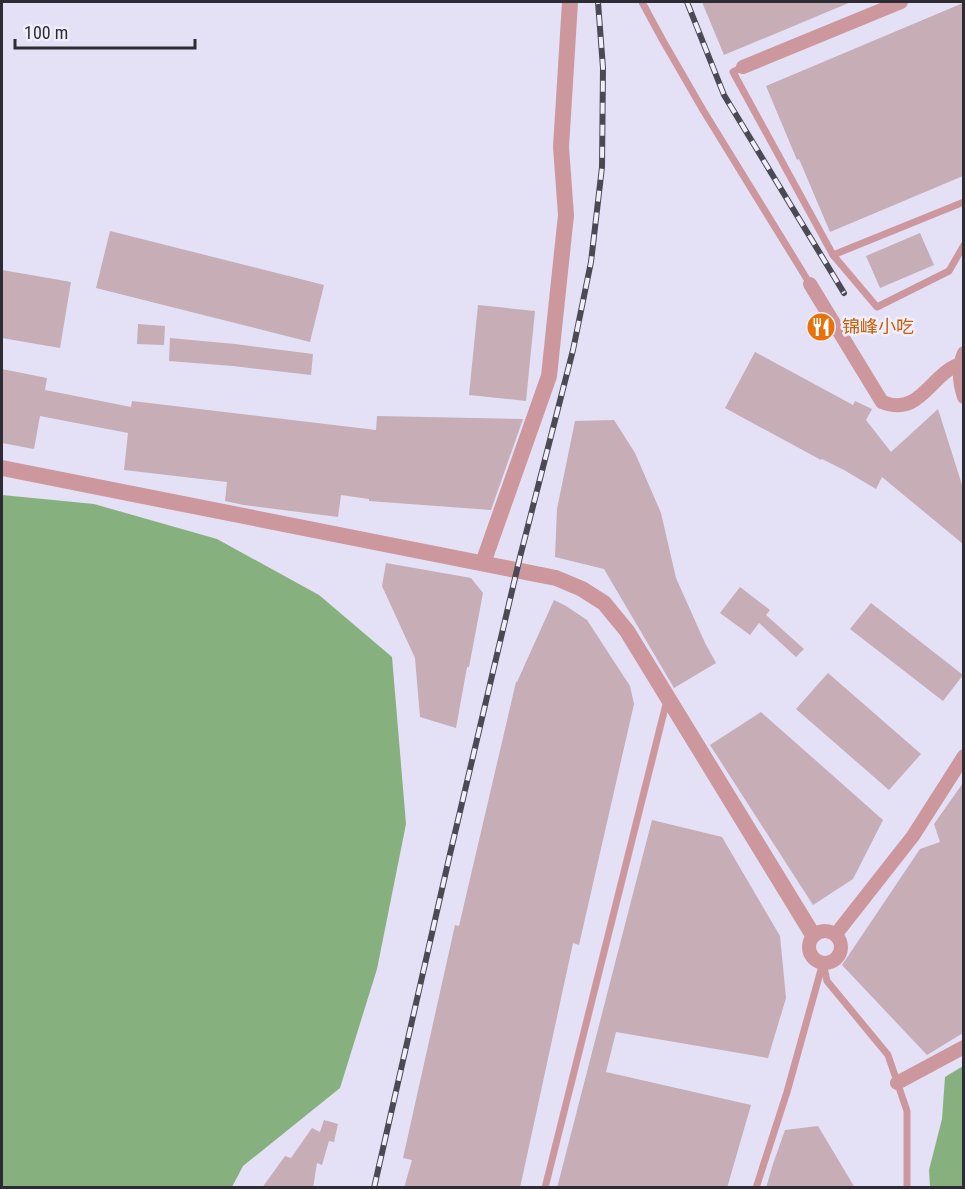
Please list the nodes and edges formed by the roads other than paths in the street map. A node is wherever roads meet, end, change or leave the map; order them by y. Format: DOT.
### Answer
graph roads {
  1 [pos="570,2"];
  2 [pos="642,2"];
  3 [pos="901,2"];
  4 [pos="743,67"];
  5 [pos="963,202"];
  6 [pos="963,245"];
  7 [pos="832,255"];
  8 [pos="810,284"];
  9 [pos="960,360"];
  10 [pos="963,397"];
  11 [pos="2,468"];
  12 [pos="483,563"];
  13 [pos="667,697"];
  14 [pos="963,756"];
  15 [pos="836,934"];
  16 [pos="813,935"];
  17 [pos="823,963"];
  18 [pos="963,1047"];
  19 [pos="897,1083"];
  20 [pos="545,1188"];
  21 [pos="756,1188"];
  22 [pos="907,1188"];
  1 -- 12 [label="street"];
  2 -- 8 [label="lane"];
  3 -- 4 [label="street"];
  4 -- 7 [label="lane"];
  5 -- 7 [label="lane"];
  6 -- 7 [label="lane"];
  8 -- 9 [label="street"];
  9 -- 10 [label="street"];
  11 -- 12 [label="street"];
  12 -- 13 [label="street"];
  13 -- 16 [label="street"];
  13 -- 20 [label="lane"];
  14 -- 15 [label="street"];
  15 -- 16 [label="street"];
  15 -- 17 [label="street"];
  16 -- 17 [label="street"];
  17 -- 19 [label="lane"];
  17 -- 21 [label="lane"];
  18 -- 19 [label="street"];
  19 -- 22 [label="lane"];
}
